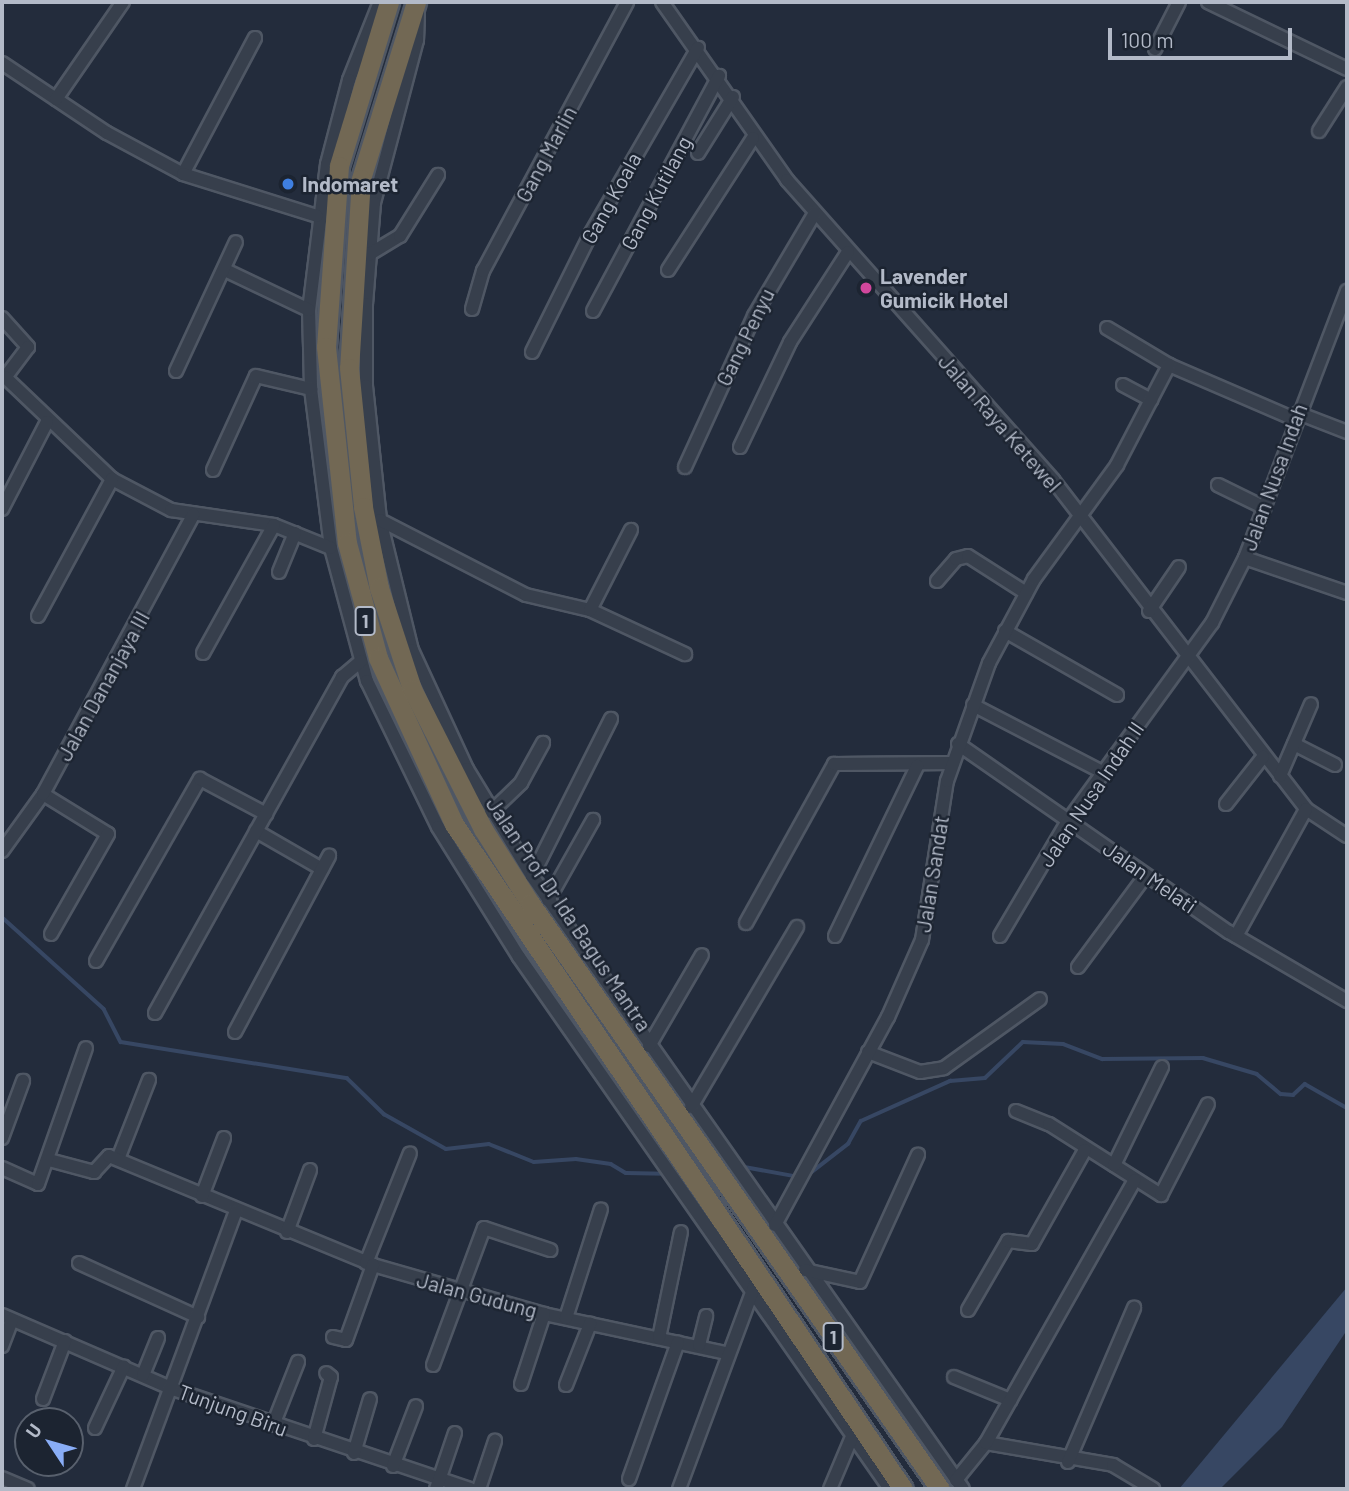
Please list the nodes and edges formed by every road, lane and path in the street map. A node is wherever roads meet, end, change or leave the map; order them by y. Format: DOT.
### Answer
graph roads {
  1 [pos="123,2"];
  2 [pos="380,2"];
  3 [pos="389,2"];
  4 [pos="416,2"];
  5 [pos="627,2"];
  6 [pos="662,2"];
  7 [pos="1179,2"];
  8 [pos="1208,2"];
  9 [pos="255,38"];
  10 [pos="698,48"];
  11 [pos="1155,49"];
  12 [pos="2,63"];
  13 [pos="1347,69"];
  14 [pos="719,76"];
  15 [pos="1347,87"];
  16 [pos="733,97"];
  17 [pos="56,99"];
  18 [pos="1319,131"];
  19 [pos="753,138"];
  20 [pos="698,153"];
  21 [pos="183,173"];
  22 [pos="439,174"];
  23 [pos="815,213"];
  24 [pos="317,216"];
  25 [pos="236,242"];
  26 [pos="848,252"];
  27 [pos="368,255"];
  28 [pos="225,270"];
  29 [pos="668,270"];
  30 [pos="1347,290"];
  31 [pos="471,309"];
  32 [pos="309,310"];
  33 [pos="593,310"];
  34 [pos="2,318"];
  35 [pos="357,326"];
  36 [pos="1107,328"];
  37 [pos="532,352"];
  38 [pos="1169,365"];
  39 [pos="176,371"];
  40 [pos="1124,385"];
  41 [pos="311,389"];
  42 [pos="1151,400"];
  43 [pos="1298,416"];
  44 [pos="47,422"];
  45 [pos="1347,432"];
  46 [pos="740,447"];
  47 [pos="685,467"];
  48 [pos="214,470"];
  49 [pos="112,479"];
  50 [pos="1219,485"];
  51 [pos="1265,508"];
  52 [pos="2,509"];
  53 [pos="193,515"];
  54 [pos="1078,519"];
  55 [pos="380,520"];
  56 [pos="274,525"];
  57 [pos="631,530"];
  58 [pos="296,533"];
  59 [pos="331,548"];
  60 [pos="1245,558"];
  61 [pos="1179,567"];
  62 [pos="279,572"];
  63 [pos="937,581"];
  64 [pos="1026,593"];
  65 [pos="1347,593"];
  66 [pos="590,610"];
  67 [pos="1149,611"];
  68 [pos="38,616"];
  69 [pos="1005,631"];
  70 [pos="406,652"];
  71 [pos="203,653"];
  72 [pos="685,654"];
  73 [pos="1187,657"];
  74 [pos="369,660"];
  75 [pos="367,681"];
  76 [pos="1117,695"];
  77 [pos="1311,704"];
  78 [pos="973,705"];
  79 [pos="611,719"];
  80 [pos="543,743"];
  81 [pos="958,744"];
  82 [pos="1294,744"];
  83 [pos="1263,757"];
  84 [pos="952,763"];
  85 [pos="1335,765"];
  86 [pos="917,766"];
  87 [pos="1102,772"];
  88 [pos="1280,776"];
  89 [pos="43,794"];
  90 [pos="1226,804"];
  91 [pos="1306,809"];
  92 [pos="491,812"];
  93 [pos="266,814"];
  94 [pos="593,820"];
  95 [pos="1068,821"];
  96 [pos="256,831"];
  97 [pos="1347,836"];
  98 [pos="2,851"];
  99 [pos="329,856"];
  100 [pos="322,869"];
  101 [pos="1146,875"];
  102 [pos="532,876"];
  103 [pos="539,902"];
  104 [pos="512,915"];
  105 [pos="746,923"];
  106 [pos="797,927"];
  107 [pos="51,934"];
  108 [pos="835,936"];
  109 [pos="1000,936"];
  110 [pos="1236,936"];
  111 [pos="702,955"];
  112 [pos="96,961"];
  113 [pos="1078,967"];
  114 [pos="1040,999"];
  115 [pos="1347,1001"];
  116 [pos="155,1013"];
  117 [pos="235,1032"];
  118 [pos="649,1046"];
  119 [pos="86,1048"];
  120 [pos="868,1052"];
  121 [pos="1162,1067"];
  122 [pos="149,1080"];
  123 [pos="23,1081"];
  124 [pos="1208,1104"];
  125 [pos="691,1107"];
  126 [pos="1016,1111"];
  127 [pos="2,1138"];
  128 [pos="224,1138"];
  129 [pos="1085,1150"];
  130 [pos="411,1153"];
  131 [pos="715,1153"];
  132 [pos="918,1155"];
  133 [pos="118,1159"];
  134 [pos="49,1160"];
  135 [pos="1114,1165"];
  136 [pos="675,1167"];
  137 [pos="2,1168"];
  138 [pos="310,1170"];
  139 [pos="733,1180"];
  140 [pos="1135,1180"];
  141 [pos="202,1196"];
  142 [pos="601,1209"];
  143 [pos="236,1211"];
  144 [pos="775,1225"];
  145 [pos="681,1232"];
  146 [pos="287,1233"];
  147 [pos="550,1250"];
  148 [pos="79,1263"];
  149 [pos="369,1264"];
  150 [pos="805,1270"];
  151 [pos="754,1286"];
  152 [pos="461,1292"];
  153 [pos="1134,1308"];
  154 [pos="968,1310"];
  155 [pos="544,1314"];
  156 [pos="706,1316"];
  157 [pos="7,1317"];
  158 [pos="198,1317"];
  159 [pos="566,1318"];
  160 [pos="590,1324"];
  161 [pos="159,1338"];
  162 [pos="333,1338"];
  163 [pos="659,1338"];
  164 [pos="65,1341"];
  165 [pos="678,1342"];
  166 [pos="699,1345"];
  167 [pos="2,1346"];
  168 [pos="726,1353"];
  169 [pos="298,1362"];
  170 [pos="433,1365"];
  171 [pos="124,1366"];
  172 [pos="326,1373"];
  173 [pos="143,1375"];
  174 [pos="954,1377"];
  175 [pos="521,1384"];
  176 [pos="566,1385"];
  177 [pos="173,1389"];
  178 [pos="43,1399"];
  179 [pos="370,1399"];
  180 [pos="1010,1400"];
  181 [pos="416,1406"];
  182 [pos="273,1425"];
  183 [pos="95,1428"];
  184 [pos="455,1433"];
  185 [pos="852,1437"];
  186 [pos="314,1439"];
  187 [pos="495,1441"];
  188 [pos="986,1443"];
  189 [pos="354,1453"];
  190 [pos="1069,1462"];
  191 [pos="393,1466"];
  192 [pos="2,1478"];
  193 [pos="629,1479"];
  194 [pos="438,1485"];
  195 [pos="953,1486"];
  196 [pos="28,1489"];
  197 [pos="132,1489"];
  198 [pos="471,1489"];
  199 [pos="479,1489"];
  200 [pos="679,1489"];
  201 [pos="830,1489"];
  202 [pos="890,1489"];
  203 [pos="903,1489"];
  204 [pos="1153,1489"];
  1 -- 17 [label="street"];
  2 -- 24 [label="street"];
  3 -- 74 [label="highway, 1"];
  4 -- 27 [label="street"];
  4 -- 35 [label="highway, Jalan Prof Dr Ida Bagus Mantra / 1"];
  5 -- 31 [label="street, Gang Marlin"];
  6 -- 10 [label="street, Jalan Raya Ketewel"];
  7 -- 11 [label="street"];
  8 -- 13 [label="street"];
  9 -- 21 [label="street"];
  10 -- 14 [label="street, Jalan Raya Ketewel"];
  10 -- 37 [label="street, Gang Koala"];
  12 -- 17 [label="street"];
  14 -- 16 [label="street, Jalan Raya Ketewel"];
  14 -- 33 [label="street, Gang Kutilang"];
  15 -- 18 [label="street"];
  16 -- 19 [label="street, Jalan Raya Ketewel"];
  16 -- 20 [label="street"];
  17 -- 21 [label="street"];
  19 -- 23 [label="street, Jalan Raya Ketewel"];
  19 -- 29 [label="street"];
  21 -- 24 [label="street"];
  22 -- 27 [label="street"];
  23 -- 26 [label="street, Jalan Raya Ketewel"];
  23 -- 47 [label="street, Gang Penyu"];
  24 -- 32 [label="street"];
  25 -- 28 [label="street"];
  26 -- 46 [label="street"];
  26 -- 54 [label="street, Jalan Raya Ketewel"];
  27 -- 35 [label="street"];
  28 -- 32 [label="street"];
  28 -- 39 [label="street"];
  30 -- 43 [label="street, Jalan Nusa Indah"];
  32 -- 41 [label="street"];
  34 -- 44 [label="street"];
  35 -- 55 [label="street"];
  35 -- 70 [label="highway, Jalan Prof Dr Ida Bagus Mantra / 1"];
  36 -- 38 [label="street"];
  38 -- 42 [label="street, Jalan Sandat"];
  38 -- 43 [label="street"];
  40 -- 42 [label="street"];
  41 -- 48 [label="street"];
  41 -- 59 [label="street"];
  42 -- 54 [label="street, Jalan Sandat"];
  43 -- 45 [label="street"];
  43 -- 51 [label="street, Jalan Nusa Indah"];
  44 -- 49 [label="street"];
  44 -- 52 [label="street"];
  49 -- 53 [label="street"];
  49 -- 68 [label="street"];
  50 -- 51 [label="street"];
  51 -- 60 [label="street, Jalan Nusa Indah"];
  53 -- 56 [label="street"];
  53 -- 89 [label="street, Jalan Dananjaya III"];
  54 -- 64 [label="street, Jalan Sandat"];
  54 -- 67 [label="street, Jalan Raya Ketewel"];
  55 -- 66 [label="street"];
  55 -- 70 [label="street"];
  56 -- 58 [label="street"];
  56 -- 71 [label="street"];
  57 -- 66 [label="street"];
  58 -- 59 [label="street"];
  58 -- 62 [label="street"];
  59 -- 74 [label="street"];
  60 -- 65 [label="street"];
  60 -- 73 [label="street, Jalan Nusa Indah"];
  61 -- 67 [label="street"];
  63 -- 64 [label="street"];
  64 -- 69 [label="street, Jalan Sandat"];
  66 -- 72 [label="street"];
  67 -- 73 [label="street, Jalan Raya Ketewel"];
  69 -- 76 [label="street"];
  69 -- 78 [label="street, Jalan Sandat"];
  70 -- 92 [label="street"];
  70 -- 103 [label="highway, Jalan Prof Dr Ida Bagus Mantra / 1"];
  73 -- 83 [label="street, Jalan Raya Ketewel"];
  73 -- 87 [label="street, Jalan Nusa Indah II"];
  74 -- 75 [label="highway"];
  74 -- 93 [label="street"];
  74 -- 104 [label="highway, 1"];
  75 -- 136 [label="street"];
  77 -- 82 [label="street"];
  78 -- 81 [label="street, Jalan Sandat"];
  78 -- 87 [label="street"];
  79 -- 102 [label="street"];
  80 -- 92 [label="street"];
  81 -- 84 [label="street, Jalan Sandat"];
  81 -- 95 [label="street, Jalan Melati"];
  82 -- 85 [label="street"];
  82 -- 88 [label="street"];
  83 -- 88 [label="street, Jalan Raya Ketewel"];
  83 -- 90 [label="street"];
  84 -- 86 [label="street"];
  84 -- 120 [label="street, Jalan Sandat"];
  86 -- 105 [label="street"];
  86 -- 108 [label="street"];
  87 -- 95 [label="street, Jalan Nusa Indah II"];
  88 -- 91 [label="street, Jalan Raya Ketewel"];
  89 -- 98 [label="street, Jalan Dananjaya III"];
  89 -- 107 [label="street"];
  91 -- 97 [label="street, Jalan Raya Ketewel"];
  91 -- 110 [label="street"];
  92 -- 102 [label="street"];
  93 -- 96 [label="street"];
  93 -- 112 [label="street"];
  94 -- 103 [label="street"];
  95 -- 101 [label="street, Jalan Melati"];
  95 -- 109 [label="street, Jalan Nusa Indah II"];
  96 -- 100 [label="street"];
  96 -- 116 [label="street"];
  99 -- 100 [label="street"];
  100 -- 117 [label="street"];
  101 -- 110 [label="street, Jalan Melati"];
  101 -- 113 [label="street"];
  102 -- 103 [label="street"];
  103 -- 104 [label="highway"];
  103 -- 118 [label="street"];
  103 -- 131 [label="highway, Jalan Prof Dr Ida Bagus Mantra / 1"];
  104 -- 136 [label="highway, 1"];
  106 -- 125 [label="street"];
  110 -- 115 [label="street, Jalan Melati"];
  111 -- 118 [label="street"];
  114 -- 120 [label="street"];
  118 -- 125 [label="street"];
  119 -- 134 [label="street"];
  120 -- 144 [label="street, Jalan Sandat"];
  121 -- 135 [label="street"];
  122 -- 133 [label="street"];
  123 -- 127 [label="street"];
  124 -- 140 [label="street"];
  125 -- 131 [label="street"];
  126 -- 129 [label="street"];
  128 -- 141 [label="street"];
  129 -- 135 [label="street"];
  129 -- 154 [label="street"];
  130 -- 149 [label="street"];
  131 -- 139 [label="highway, Jalan Prof Dr Ida Bagus Mantra / 1"];
  132 -- 150 [label="street"];
  133 -- 134 [label="street"];
  133 -- 141 [label="street, Jalan Gudung"];
  134 -- 137 [label="street"];
  135 -- 140 [label="street"];
  136 -- 151 [label="highway, 1"];
  138 -- 146 [label="street"];
  139 -- 144 [label="street"];
  139 -- 195 [label="highway, Jalan Prof Dr Ida Bagus Mantra / 1"];
  140 -- 180 [label="street"];
  141 -- 143 [label="street, Jalan Gudung"];
  142 -- 159 [label="street"];
  143 -- 146 [label="street, Jalan Gudung"];
  143 -- 158 [label="street"];
  144 -- 150 [label="street"];
  145 -- 163 [label="street"];
  146 -- 149 [label="street, Jalan Gudung"];
  147 -- 152 [label="street"];
  148 -- 158 [label="street"];
  149 -- 152 [label="street, Jalan Gudung"];
  149 -- 162 [label="street"];
  150 -- 195 [label="street"];
  151 -- 168 [label="street"];
  151 -- 185 [label="street"];
  151 -- 203 [label="highway, 1"];
  152 -- 155 [label="street, Jalan Gudung"];
  152 -- 170 [label="street"];
  153 -- 190 [label="street"];
  155 -- 159 [label="street, Jalan Gudung"];
  155 -- 175 [label="street"];
  156 -- 166 [label="street"];
  157 -- 164 [label="street, Tunjung Biru"];
  157 -- 167 [label="street"];
  158 -- 177 [label="street"];
  159 -- 160 [label="street, Jalan Gudung"];
  160 -- 163 [label="street, Jalan Gudung"];
  160 -- 176 [label="street"];
  161 -- 173 [label="street"];
  163 -- 165 [label="street, Jalan Gudung"];
  164 -- 171 [label="street, Tunjung Biru"];
  164 -- 178 [label="street"];
  165 -- 166 [label="street, Jalan Gudung"];
  165 -- 193 [label="street"];
  166 -- 168 [label="street, Jalan Gudung"];
  168 -- 200 [label="street"];
  169 -- 182 [label="street"];
  171 -- 173 [label="street, Tunjung Biru"];
  171 -- 183 [label="street"];
  172 -- 186 [label="street"];
  173 -- 177 [label="street, Tunjung Biru"];
  174 -- 180 [label="street"];
  177 -- 182 [label="street, Tunjung Biru"];
  177 -- 197 [label="street"];
  179 -- 189 [label="street"];
  180 -- 188 [label="street"];
  181 -- 191 [label="street"];
  182 -- 186 [label="street, Tunjung Biru"];
  184 -- 194 [label="street"];
  185 -- 201 [label="street"];
  185 -- 202 [label="street"];
  186 -- 189 [label="street, Tunjung Biru"];
  187 -- 199 [label="street"];
  188 -- 190 [label="street"];
  188 -- 195 [label="street"];
  189 -- 191 [label="street, Tunjung Biru"];
  190 -- 204 [label="street"];
  191 -- 194 [label="street, Tunjung Biru"];
  192 -- 196 [label="street"];
  194 -- 198 [label="street, Tunjung Biru"];
}
